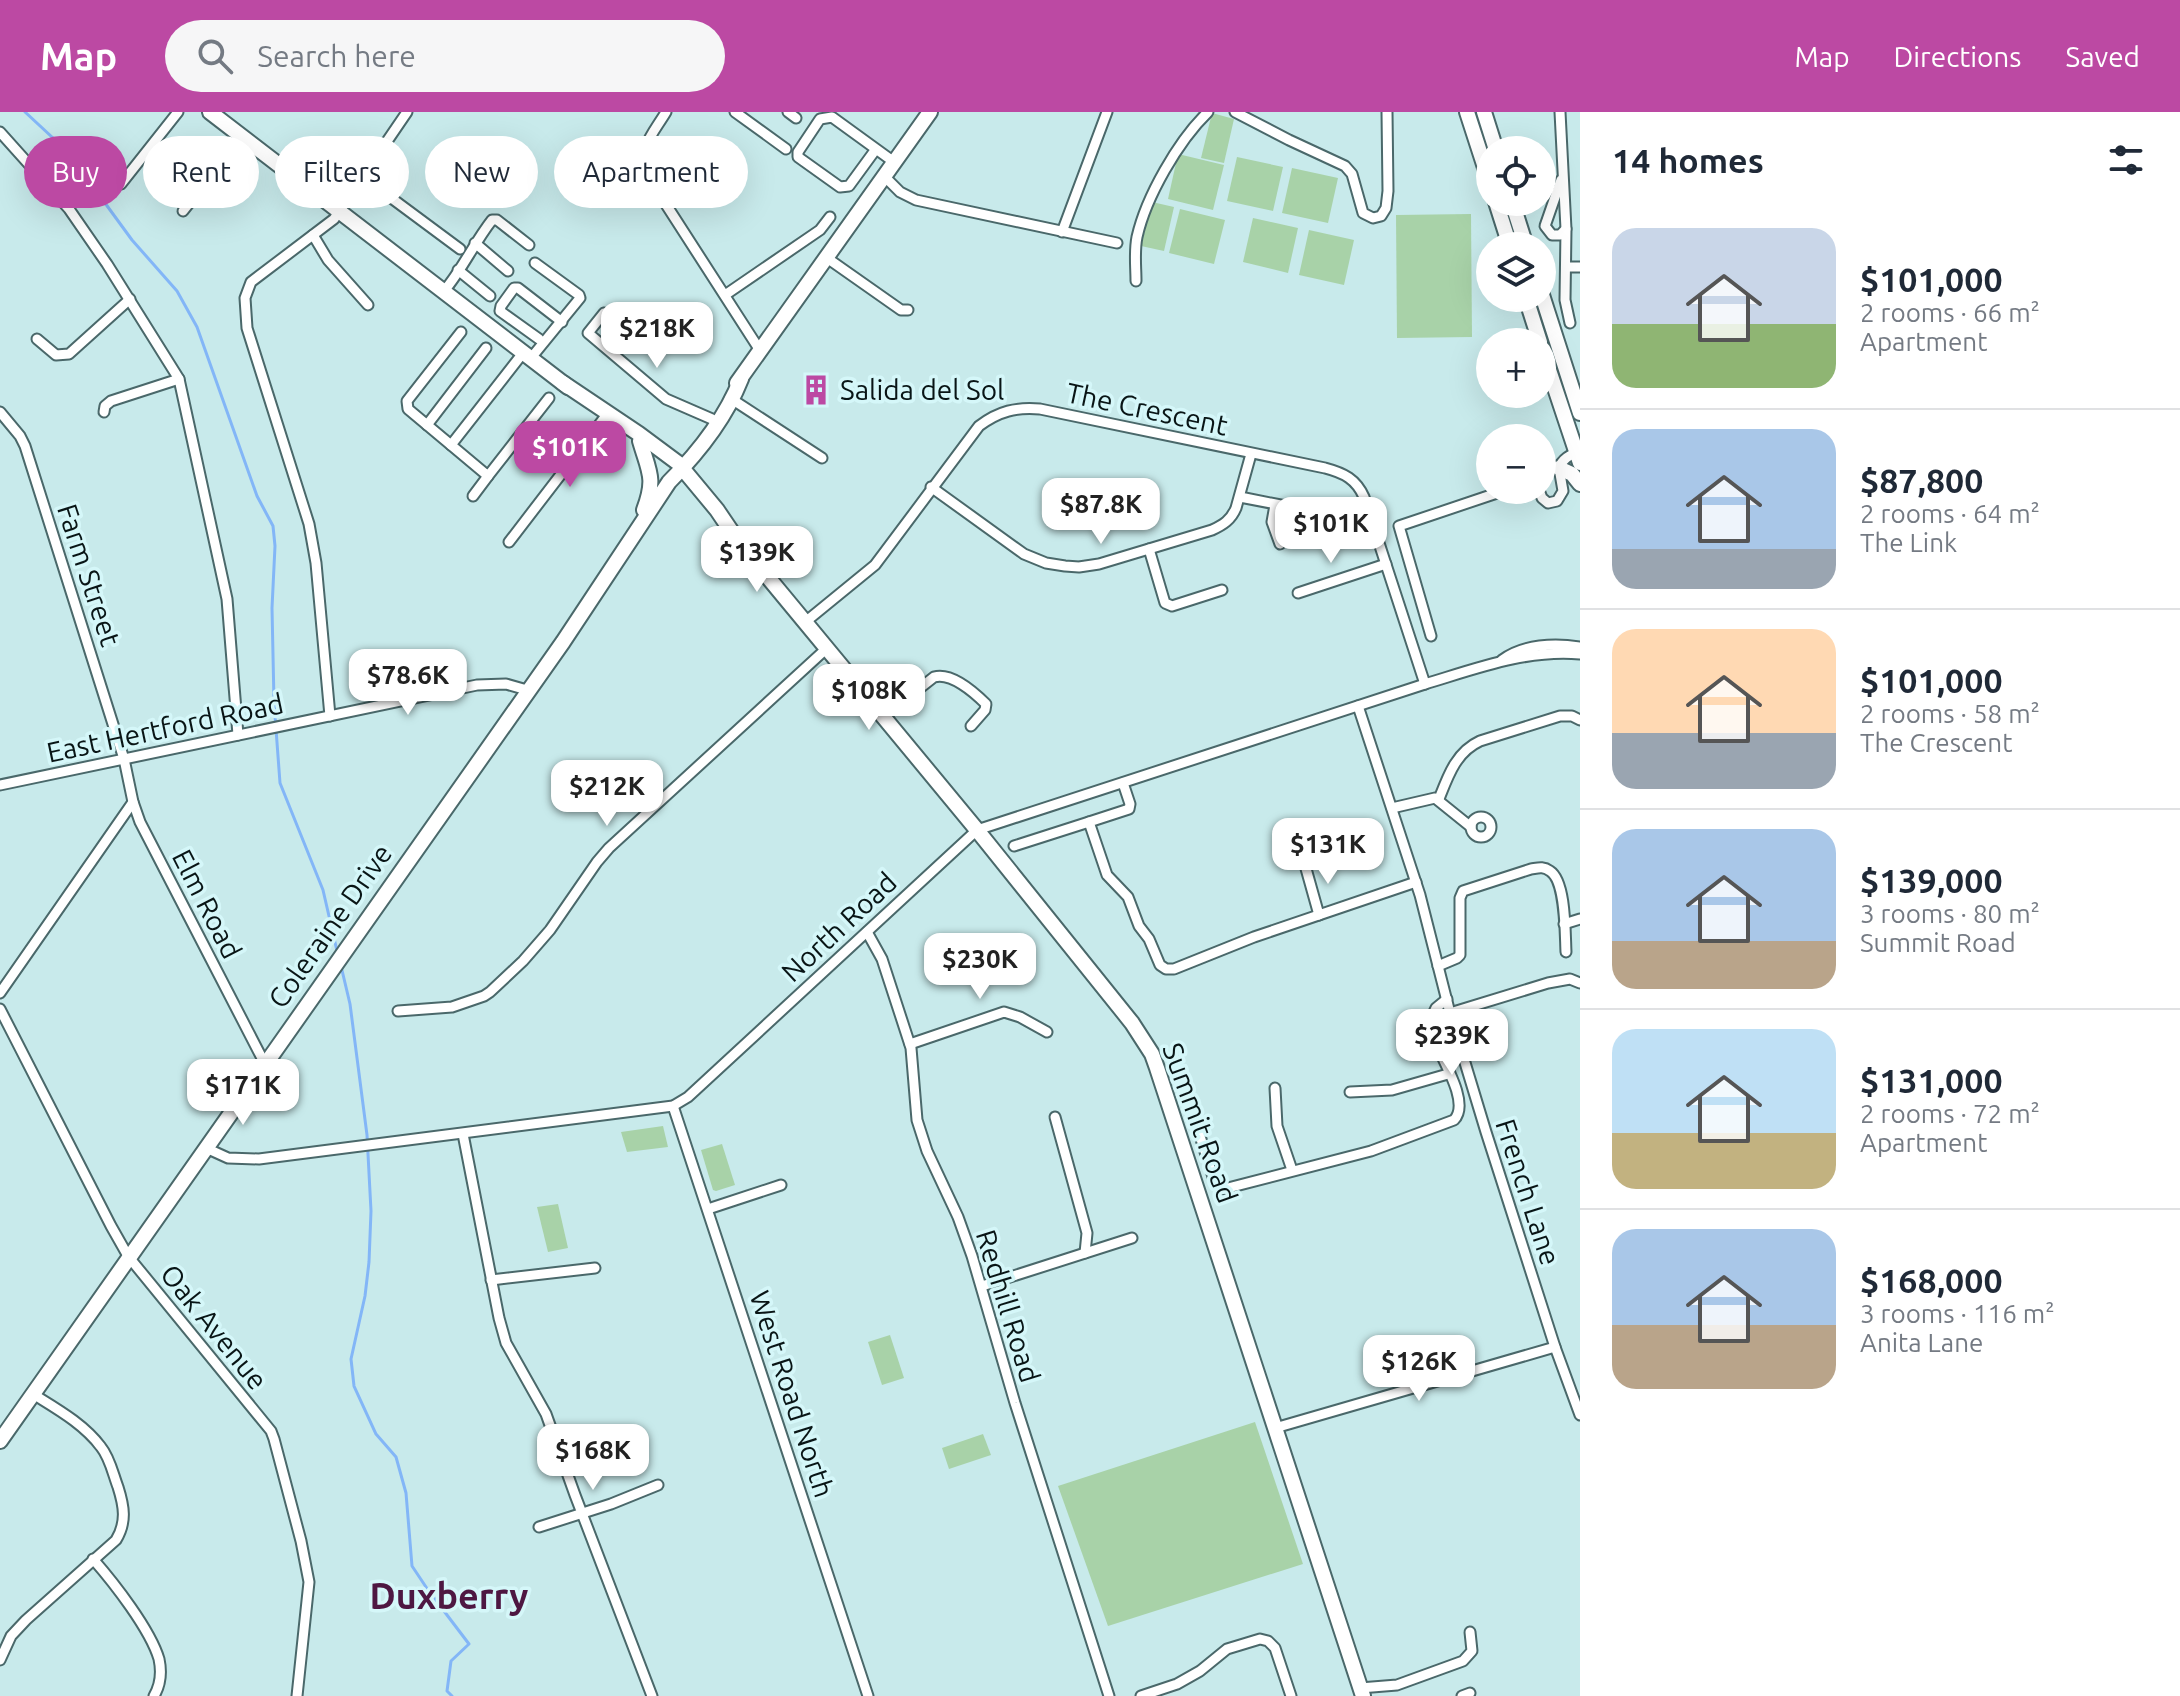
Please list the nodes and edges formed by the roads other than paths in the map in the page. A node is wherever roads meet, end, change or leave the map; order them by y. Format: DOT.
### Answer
graph roads {
  1 [pos="178,112"];
  2 [pos="210,112"];
  3 [pos="407,112"];
  4 [pos="666,112"];
  5 [pos="735,112"];
  6 [pos="930,112"];
  7 [pos="1107,112"];
  8 [pos="1208,112"];
  9 [pos="1235,112"];
  10 [pos="1387,112"];
  11 [pos="1467,112"];
  12 [pos="1484,112"];
  13 [pos="1560,112"];
  14 [pos="0,132"];
  15 [pos="241,136"];
  16 [pos="391,136"];
  17 [pos="1492,136"];
  18 [pos="1476,140"];
  19 [pos="786,149"];
  20 [pos="876,149"];
  21 [pos="259,150"];
  22 [pos="894,162"];
  23 [pos="127,176"];
  24 [pos="884,176"];
  25 [pos="1562,176"];
  26 [pos="185,208"];
  27 [pos="343,208"];
  28 [pos="405,208"];
  29 [pos="183,211"];
  30 [pos="340,212"];
  31 [pos="830,217"];
  32 [pos="1566,229"];
  33 [pos="1062,232"];
  34 [pos="313,235"];
  35 [pos="475,243"];
  36 [pos="1117,243"];
  37 [pos="529,245"];
  38 [pos="460,249"];
  39 [pos="827,258"];
  40 [pos="535,263"];
  41 [pos="1566,267"];
  42 [pos="1580,267"];
  43 [pos="458,270"];
  44 [pos="508,271"];
  45 [pos="1136,281"];
  46 [pos="444,291"];
  47 [pos="725,295"];
  48 [pos="490,296"];
  49 [pos="130,299"];
  50 [pos="368,305"];
  51 [pos="908,310"];
  52 [pos="1547,312"];
  53 [pos="604,313"];
  54 [pos="562,322"];
  55 [pos="1570,323"];
  56 [pos="461,332"];
  57 [pos="37,339"];
  58 [pos="539,339"];
  59 [pos="486,348"];
  60 [pos="761,352"];
  61 [pos="527,356"];
  62 [pos="179,379"];
  63 [pos="563,383"];
  64 [pos="1556,389"];
  65 [pos="730,397"];
  66 [pos="549,398"];
  67 [pos="0,412"];
  68 [pos="104,412"];
  69 [pos="1580,413"];
  70 [pos="717,415"];
  71 [pos="605,417"];
  72 [pos="0,421"];
  73 [pos="427,425"];
  74 [pos="16,430"];
  75 [pos="640,441"];
  76 [pos="451,445"];
  77 [pos="1251,454"];
  78 [pos="1579,455"];
  79 [pos="822,458"];
  80 [pos="1559,468"];
  81 [pos="677,471"];
  82 [pos="488,476"];
  83 [pos="1580,484"];
  84 [pos="931,487"];
  85 [pos="473,496"];
  86 [pos="1240,497"];
  87 [pos="1476,500"];
  88 [pos="1556,502"];
  89 [pos="1275,505"];
  90 [pos="642,522"];
  91 [pos="1329,529"];
  92 [pos="509,542"];
  93 [pos="1280,544"];
  94 [pos="1149,549"];
  95 [pos="1386,564"];
  96 [pos="1222,590"];
  97 [pos="1298,593"];
  98 [pos="804,623"];
  99 [pos="1431,636"];
  100 [pos="1580,647"];
  101 [pos="826,649"];
  102 [pos="1580,654"];
  103 [pos="1499,662"];
  104 [pos="1425,684"];
  105 [pos="527,690"];
  106 [pos="1358,706"];
  107 [pos="330,716"];
  108 [pos="882,718"];
  109 [pos="1580,720"];
  110 [pos="971,726"];
  111 [pos="238,735"];
  112 [pos="124,759"];
  113 [pos="1123,783"];
  114 [pos="0,785"];
  115 [pos="1439,799"];
  116 [pos="133,802"];
  117 [pos="1392,808"];
  118 [pos="1089,822"];
  119 [pos="1471,827"];
  120 [pos="977,830"];
  121 [pos="1014,846"];
  122 [pos="1305,865"];
  123 [pos="1416,882"];
  124 [pos="1319,915"];
  125 [pos="1580,919"];
  126 [pos="1564,924"];
  127 [pos="867,932"];
  128 [pos="1566,952"];
  129 [pos="1438,966"];
  130 [pos="1580,983"];
  131 [pos="0,993"];
  132 [pos="1447,999"];
  133 [pos="0,1009"];
  134 [pos="398,1011"];
  135 [pos="1450,1013"];
  136 [pos="1047,1032"];
  137 [pos="910,1044"];
  138 [pos="265,1064"];
  139 [pos="1448,1074"];
  140 [pos="1275,1088"];
  141 [pos="1350,1092"];
  142 [pos="673,1106"];
  143 [pos="1192,1111"];
  144 [pos="1055,1117"];
  145 [pos="463,1134"];
  146 [pos="206,1148"];
  147 [pos="1292,1170"];
  148 [pos="781,1185"];
  149 [pos="708,1209"];
  150 [pos="1132,1238"];
  151 [pos="1085,1253"];
  152 [pos="128,1256"];
  153 [pos="595,1268"];
  154 [pos="491,1280"];
  155 [pos="982,1286"];
  156 [pos="1555,1347"];
  157 [pos="33,1394"];
  158 [pos="1578,1403"];
  159 [pos="1580,1415"];
  160 [pos="1275,1428"];
  161 [pos="0,1441"];
  162 [pos="658,1485"];
  163 [pos="583,1513"];
  164 [pos="539,1527"];
  165 [pos="93,1559"];
  166 [pos="1470,1632"];
  167 [pos="0,1660"];
  168 [pos="1361,1692"];
  169 [pos="1384,1692"];
  170 [pos="154,1696"];
  171 [pos="297,1696"];
  172 [pos="652,1696"];
  173 [pos="868,1696"];
  174 [pos="1109,1696"];
  175 [pos="1141,1696"];
  176 [pos="1291,1696"];
  1 -- 23 [label="street"];
  2 -- 15 [label="main road"];
  3 -- 16 [label="street"];
  4 -- 47 [label="street"];
  5 -- 19 [label="street"];
  6 -- 22 [label="main road, Coleraine Drive"];
  7 -- 33 [label="street"];
  8 -- 45 [label="street"];
  9 -- 10 [label="street"];
  11 -- 18 [label="main road"];
  12 -- 17 [label="main road"];
  13 -- 25 [label="street"];
  14 -- 49 [label="street"];
  20 -- 20 [label="street"];
  20 -- 22 [label="street"];
  21 -- 30 [label="main road"];
  22 -- 24 [label="main road, Coleraine Drive"];
  24 -- 33 [label="street"];
  24 -- 39 [label="main road, Coleraine Drive"];
  25 -- 32 [label="street"];
  25 -- 32 [label="street"];
  26 -- 29 [label="street"];
  27 -- 30 [label="street"];
  28 -- 38 [label="street"];
  30 -- 34 [label="street"];
  30 -- 46 [label="main road"];
  31 -- 47 [label="street"];
  32 -- 41 [label="street"];
  33 -- 36 [label="street"];
  34 -- 50 [label="street"];
  34 -- 107 [label="street"];
  35 -- 37 [label="street"];
  35 -- 43 [label="street"];
  35 -- 44 [label="street"];
  39 -- 51 [label="street"];
  39 -- 60 [label="main road, Coleraine Drive"];
  40 -- 54 [label="street"];
  41 -- 42 [label="street"];
  41 -- 55 [label="street"];
  43 -- 46 [label="street"];
  43 -- 48 [label="street"];
  46 -- 61 [label="main road"];
  47 -- 60 [label="street"];
  49 -- 57 [label="street"];
  49 -- 62 [label="street"];
  52 -- 69 [label="main road"];
  53 -- 70 [label="street"];
  54 -- 58 [label="street"];
  54 -- 61 [label="street"];
  56 -- 73 [label="street"];
  59 -- 73 [label="street"];
  60 -- 65 [label="main road, Coleraine Drive"];
  61 -- 63 [label="main road"];
  61 -- 76 [label="street"];
  62 -- 68 [label="street"];
  62 -- 111 [label="street"];
  63 -- 71 [label="main road"];
  63 -- 81 [label="main road"];
  64 -- 78 [label="main road"];
  65 -- 70 [label="main road, Coleraine Drive"];
  65 -- 79 [label="street"];
  66 -- 82 [label="street"];
  67 -- 74 [label="street, Farm Street"];
  70 -- 81 [label="main road, Coleraine Drive"];
  71 -- 75 [label="main road"];
  71 -- 92 [label="street"];
  72 -- 74 [label="street"];
  73 -- 76 [label="street"];
  74 -- 112 [label="street, Farm Street"];
  75 -- 81 [label="main road"];
  75 -- 90 [label="main road"];
  76 -- 82 [label="street"];
  77 -- 84 [label="street, The Crescent"];
  77 -- 86 [label="street"];
  77 -- 95 [label="street, The Crescent"];
  78 -- 80 [label="street"];
  80 -- 83 [label="main road"];
  80 -- 88 [label="street"];
  81 -- 90 [label="main road, Coleraine Drive"];
  81 -- 98 [label="main road, Summit Road"];
  82 -- 85 [label="street"];
  84 -- 94 [label="street"];
  84 -- 98 [label="street, The Crescent"];
  86 -- 89 [label="street"];
  86 -- 94 [label="street"];
  87 -- 99 [label="street"];
  89 -- 91 [label="street"];
  89 -- 93 [label="street"];
  90 -- 105 [label="main road, Coleraine Drive"];
  94 -- 96 [label="street"];
  95 -- 97 [label="street"];
  95 -- 104 [label="street, The Crescent"];
  98 -- 101 [label="main road, Summit Road"];
  100 -- 103 [label="street, North Road"];
  101 -- 108 [label="main road, Summit Road"];
  101 -- 134 [label="street"];
  102 -- 103 [label="street, North Road"];
  103 -- 104 [label="street, North Road"];
  104 -- 106 [label="street, North Road"];
  105 -- 107 [label="street, East Hertford Road"];
  105 -- 138 [label="main road, Coleraine Drive"];
  106 -- 113 [label="street, North Road"];
  106 -- 117 [label="street, French Lane"];
  107 -- 111 [label="street, East Hertford Road"];
  108 -- 110 [label="street"];
  108 -- 120 [label="main road, Summit Road"];
  109 -- 115 [label="street"];
  111 -- 112 [label="street, East Hertford Road"];
  112 -- 114 [label="street, East Hertford Road"];
  112 -- 116 [label="street, Elm Road"];
  113 -- 118 [label="street"];
  113 -- 120 [label="street, North Road"];
  115 -- 117 [label="street"];
  115 -- 119 [label="street"];
  116 -- 131 [label="street"];
  116 -- 138 [label="street, Elm Road"];
  117 -- 123 [label="street, French Lane"];
  118 -- 121 [label="street"];
  118 -- 124 [label="street"];
  120 -- 127 [label="street, North Road"];
  120 -- 160 [label="main road, Summit Road"];
  122 -- 124 [label="street"];
  123 -- 124 [label="street"];
  123 -- 129 [label="street, French Lane"];
  125 -- 126 [label="street"];
  126 -- 128 [label="street"];
  126 -- 129 [label="street"];
  127 -- 137 [label="street, Redhill Road"];
  127 -- 142 [label="street, North Road"];
  129 -- 132 [label="street, French Lane"];
  130 -- 135 [label="street"];
  132 -- 135 [label="street, French Lane"];
  132 -- 139 [label="street"];
  133 -- 152 [label="street, Oak Avenue"];
  135 -- 156 [label="street, French Lane"];
  136 -- 137 [label="street"];
  137 -- 155 [label="street, Redhill Road"];
  138 -- 146 [label="main road, Coleraine Drive"];
  139 -- 141 [label="street"];
  139 -- 147 [label="street"];
  140 -- 147 [label="street"];
  142 -- 145 [label="street, North Road"];
  142 -- 149 [label="street, West Road North"];
  143 -- 147 [label="street"];
  144 -- 151 [label="street"];
  145 -- 146 [label="street, North Road"];
  145 -- 154 [label="street"];
  146 -- 152 [label="main road, Coleraine Drive"];
  148 -- 149 [label="street"];
  149 -- 173 [label="street, West Road North"];
  150 -- 151 [label="street"];
  151 -- 155 [label="street"];
  152 -- 157 [label="main road, Coleraine Drive"];
  152 -- 171 [label="street, Oak Avenue"];
  153 -- 154 [label="street"];
  154 -- 163 [label="street"];
  155 -- 174 [label="street, Redhill Road"];
  156 -- 158 [label="street, French Lane"];
  156 -- 160 [label="street"];
  157 -- 161 [label="main road, Coleraine Drive"];
  157 -- 165 [label="street"];
  158 -- 159 [label="street, French Lane"];
  160 -- 168 [label="main road, Summit Road"];
  162 -- 163 [label="street"];
  163 -- 164 [label="street"];
  163 -- 172 [label="street"];
  165 -- 167 [label="street"];
  165 -- 170 [label="street"];
  166 -- 169 [label="street"];
  168 -- 169 [label="street"];
  175 -- 176 [label="street"];
}
